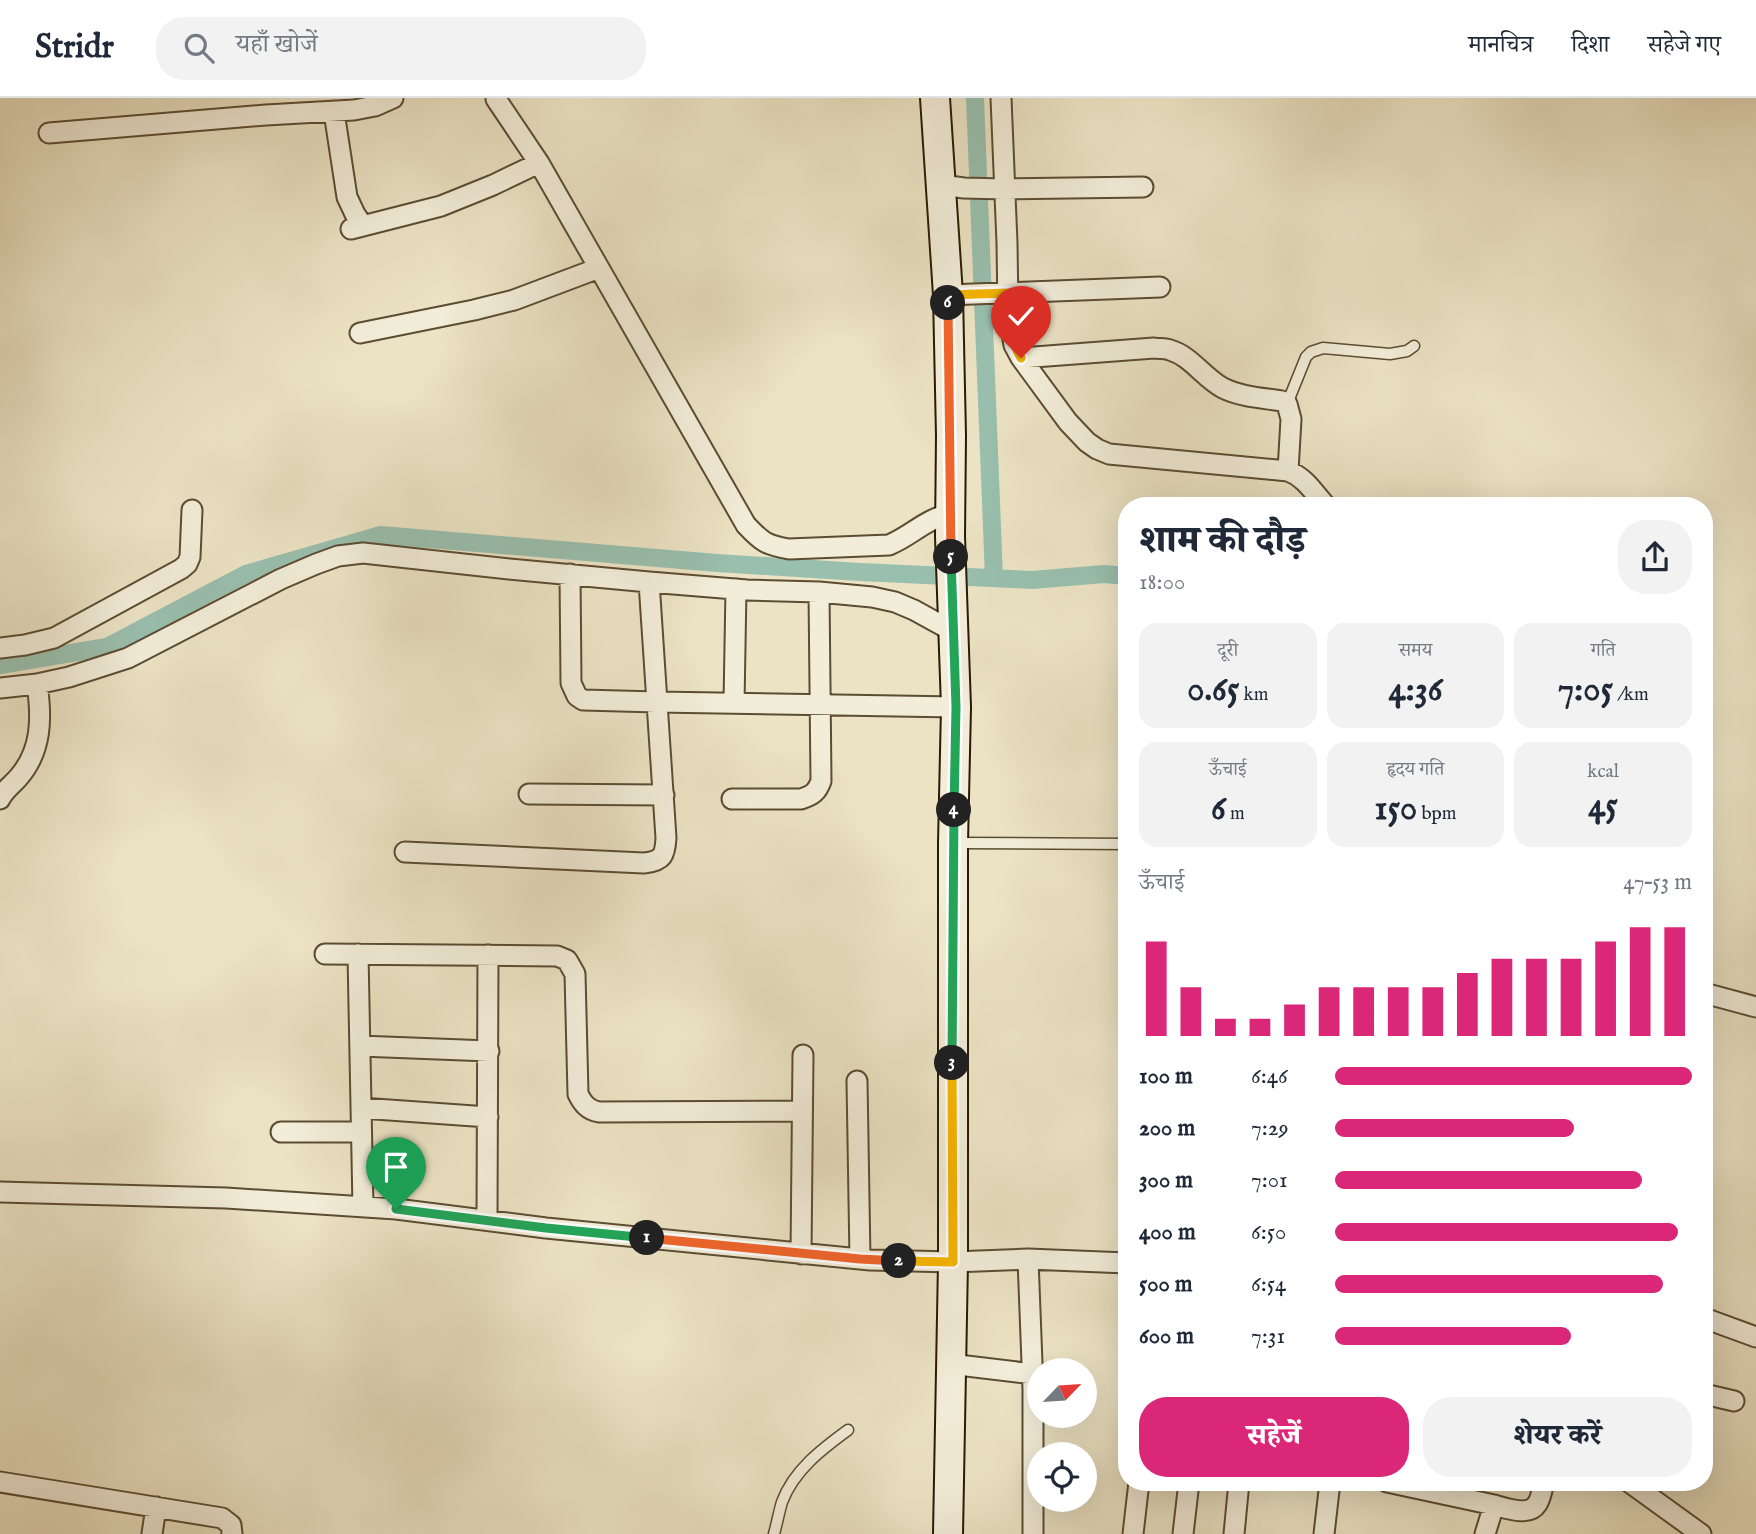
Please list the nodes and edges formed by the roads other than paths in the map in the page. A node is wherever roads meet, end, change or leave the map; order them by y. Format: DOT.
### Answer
graph roads {
  1 [pos="393,98"];
  2 [pos="495,98"];
  3 [pos="501,98"];
  4 [pos="935,98"];
  5 [pos="1000,98"];
  6 [pos="334,112"];
  7 [pos="49,133"];
  8 [pos="538,163"];
  9 [pos="953,186"];
  10 [pos="1143,187"];
  11 [pos="1005,188"];
  12 [pos="599,268"];
  13 [pos="1160,287"];
  14 [pos="999,293"];
  15 [pos="958,295"];
  16 [pos="360,333"];
  17 [pos="1414,346"];
  18 [pos="1021,358"];
  19 [pos="1287,404"];
  20 [pos="1288,471"];
  21 [pos="1318,497"];
  22 [pos="192,510"];
  23 [pos="950,525"];
  24 [pos="570,575"];
  25 [pos="649,582"];
  26 [pos="736,589"];
  27 [pos="819,592"];
  28 [pos="954,626"];
  29 [pos="0,648"];
  30 [pos="37,684"];
  31 [pos="0,688"];
  32 [pos="657,702"];
  33 [pos="734,703"];
  34 [pos="820,704"];
  35 [pos="956,707"];
  36 [pos="529,794"];
  37 [pos="664,794"];
  38 [pos="0,799"];
  39 [pos="733,799"];
  40 [pos="953,843"];
  41 [pos="1118,845"];
  42 [pos="405,852"];
  43 [pos="325,954"];
  44 [pos="358,954"];
  45 [pos="488,955"];
  46 [pos="1713,995"];
  47 [pos="1756,1007"];
  48 [pos="360,1046"];
  49 [pos="489,1051"];
  50 [pos="803,1055"];
  51 [pos="858,1081"];
  52 [pos="361,1108"];
  53 [pos="802,1111"];
  54 [pos="488,1118"];
  55 [pos="281,1132"];
  56 [pos="361,1132"];
  57 [pos="0,1192"];
  58 [pos="362,1207"];
  59 [pos="487,1220"];
  60 [pos="801,1254"];
  61 [pos="860,1259"];
  62 [pos="1028,1259"];
  63 [pos="953,1262"];
  64 [pos="1118,1263"];
  65 [pos="1713,1321"];
  66 [pos="1756,1337"];
  67 [pos="1032,1358"];
  68 [pos="950,1364"];
  69 [pos="1027,1373"];
  70 [pos="1713,1396"];
  71 [pos="1734,1401"];
  72 [pos="1033,1428"];
  73 [pos="848,1430"];
  74 [pos="0,1482"];
  75 [pos="1138,1491"];
  76 [pos="1188,1491"];
  77 [pos="1238,1491"];
  78 [pos="1329,1491"];
  79 [pos="1448,1491"];
  80 [pos="1541,1491"];
  81 [pos="1645,1491"];
  82 [pos="1494,1506"];
  83 [pos="156,1507"];
  84 [pos="1688,1530"];
  85 [pos="152,1534"];
  86 [pos="233,1534"];
  87 [pos="774,1534"];
  88 [pos="948,1534"];
  89 [pos="1033,1534"];
  90 [pos="1133,1534"];
  91 [pos="1184,1534"];
  92 [pos="1234,1534"];
  93 [pos="1324,1534"];
  94 [pos="1485,1534"];
  1 -- 6 [label="street"];
  2 -- 3 [label="street"];
  2 -- 8 [label="street"];
  4 -- 9 [label="street"];
  5 -- 11 [label="street"];
  6 -- 7 [label="street"];
  6 -- 8 [label="street"];
  8 -- 12 [label="street"];
  9 -- 11 [label="street"];
  9 -- 15 [label="street"];
  10 -- 11 [label="street"];
  11 -- 14 [label="street"];
  12 -- 16 [label="street"];
  12 -- 23 [label="street"];
  13 -- 14 [label="street"];
  14 -- 15 [label="street"];
  14 -- 18 [label="street"];
  15 -- 23 [label="street"];
  17 -- 19 [label="lane"];
  18 -- 19 [label="street"];
  18 -- 20 [label="street"];
  19 -- 20 [label="street"];
  20 -- 21 [label="street"];
  22 -- 29 [label="street"];
  23 -- 28 [label="street"];
  24 -- 25 [label="street"];
  24 -- 30 [label="street"];
  24 -- 32 [label="street"];
  25 -- 26 [label="street"];
  25 -- 32 [label="street"];
  26 -- 27 [label="street"];
  26 -- 33 [label="street"];
  27 -- 28 [label="street"];
  27 -- 34 [label="street"];
  28 -- 35 [label="street"];
  30 -- 31 [label="street"];
  30 -- 38 [label="street"];
  32 -- 33 [label="street"];
  32 -- 37 [label="street"];
  33 -- 34 [label="street"];
  34 -- 35 [label="street"];
  34 -- 39 [label="street"];
  35 -- 40 [label="street"];
  36 -- 37 [label="street"];
  37 -- 42 [label="street"];
  40 -- 41 [label="lane"];
  40 -- 63 [label="street"];
  43 -- 44 [label="street"];
  44 -- 45 [label="street"];
  44 -- 48 [label="street"];
  45 -- 49 [label="street"];
  45 -- 53 [label="street"];
  46 -- 47 [label="street"];
  48 -- 49 [label="street"];
  48 -- 52 [label="street"];
  49 -- 54 [label="street"];
  50 -- 53 [label="street"];
  51 -- 61 [label="street"];
  52 -- 54 [label="street"];
  52 -- 56 [label="street"];
  53 -- 60 [label="street"];
  54 -- 59 [label="street"];
  55 -- 56 [label="street"];
  56 -- 58 [label="street"];
  57 -- 58 [label="street"];
  58 -- 59 [label="street"];
  59 -- 60 [label="street"];
  60 -- 61 [label="street"];
  61 -- 63 [label="street"];
  62 -- 63 [label="street"];
  62 -- 64 [label="street"];
  62 -- 67 [label="street"];
  63 -- 68 [label="street"];
  65 -- 66 [label="street"];
  68 -- 69 [label="street"];
  68 -- 88 [label="street"];
  70 -- 71 [label="street"];
  72 -- 89 [label="street"];
  73 -- 87 [label="lane"];
  74 -- 83 [label="street"];
  75 -- 90 [label="street"];
  76 -- 91 [label="street"];
  77 -- 92 [label="street"];
  78 -- 93 [label="street"];
  79 -- 82 [label="street"];
  80 -- 82 [label="street"];
  81 -- 84 [label="street"];
  82 -- 94 [label="street"];
  83 -- 85 [label="street"];
  83 -- 86 [label="street"];
}
